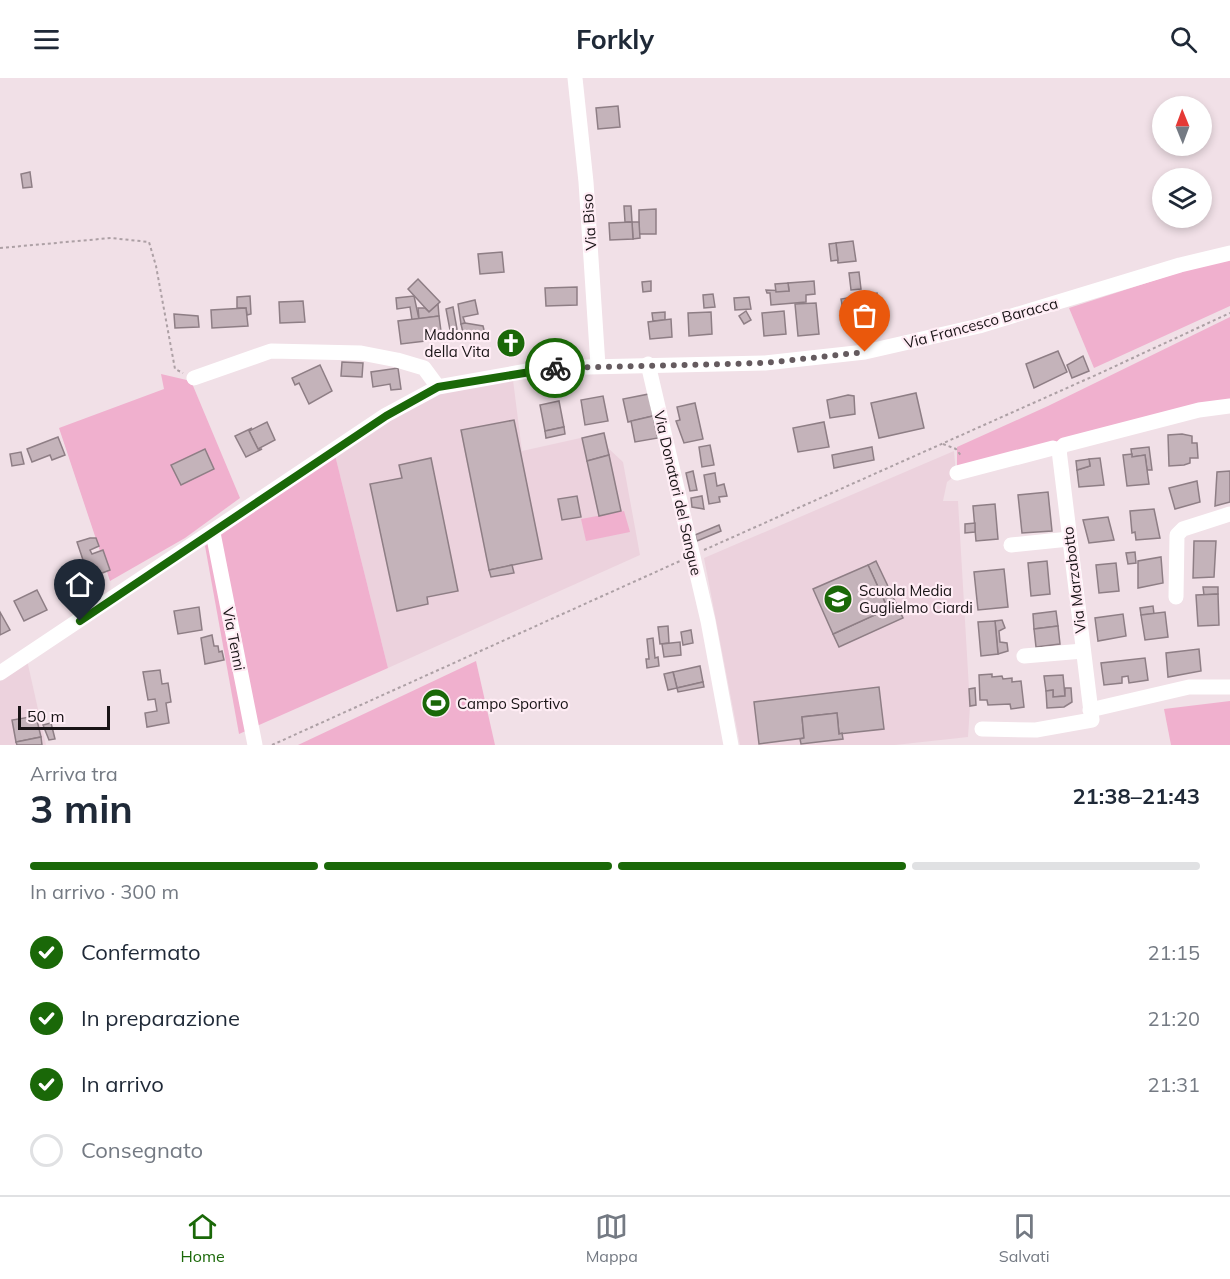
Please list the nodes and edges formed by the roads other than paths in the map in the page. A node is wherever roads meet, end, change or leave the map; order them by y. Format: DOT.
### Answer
graph roads {
  1 [pos="575,78"];
  2 [pos="1230,253"];
  3 [pos="648,364"];
  4 [pos="598,366"];
  5 [pos="194,378"];
  6 [pos="438,387"];
  7 [pos="1230,406"];
  8 [pos="1059,450"];
  9 [pos="964,471"];
  10 [pos="1230,514"];
  11 [pos="213,533"];
  12 [pos="1069,539"];
  13 [pos="1011,545"];
  14 [pos="1176,597"];
  15 [pos="1083,651"];
  16 [pos="1024,656"];
  17 [pos="0,673"];
  18 [pos="1230,687"];
  19 [pos="1090,710"];
  20 [pos="982,729"];
  21 [pos="255,745"];
  22 [pos="731,745"];
  1 -- 4 [label="street, Via Biso"];
  2 -- 3 [label="street, Via Francesco Baracca"];
  3 -- 4 [label="street, Via Francesco Baracca"];
  3 -- 22 [label="street, Via Donatori del Sangue"];
  4 -- 6 [label="street, Via Francesco Baracca"];
  5 -- 6 [label="street"];
  6 -- 11 [label="street, Via Francesco Baracca"];
  7 -- 8 [label="street"];
  8 -- 9 [label="street"];
  8 -- 12 [label="street, Via Marzabotto"];
  10 -- 14 [label="street"];
  11 -- 17 [label="street, Via Francesco Baracca"];
  11 -- 21 [label="street, Via Tenni"];
  12 -- 13 [label="street"];
  12 -- 15 [label="street, Via Marzabotto"];
  15 -- 16 [label="street"];
  15 -- 19 [label="street, Via Marzabotto"];
  18 -- 19 [label="street"];
  19 -- 20 [label="street"];
}
